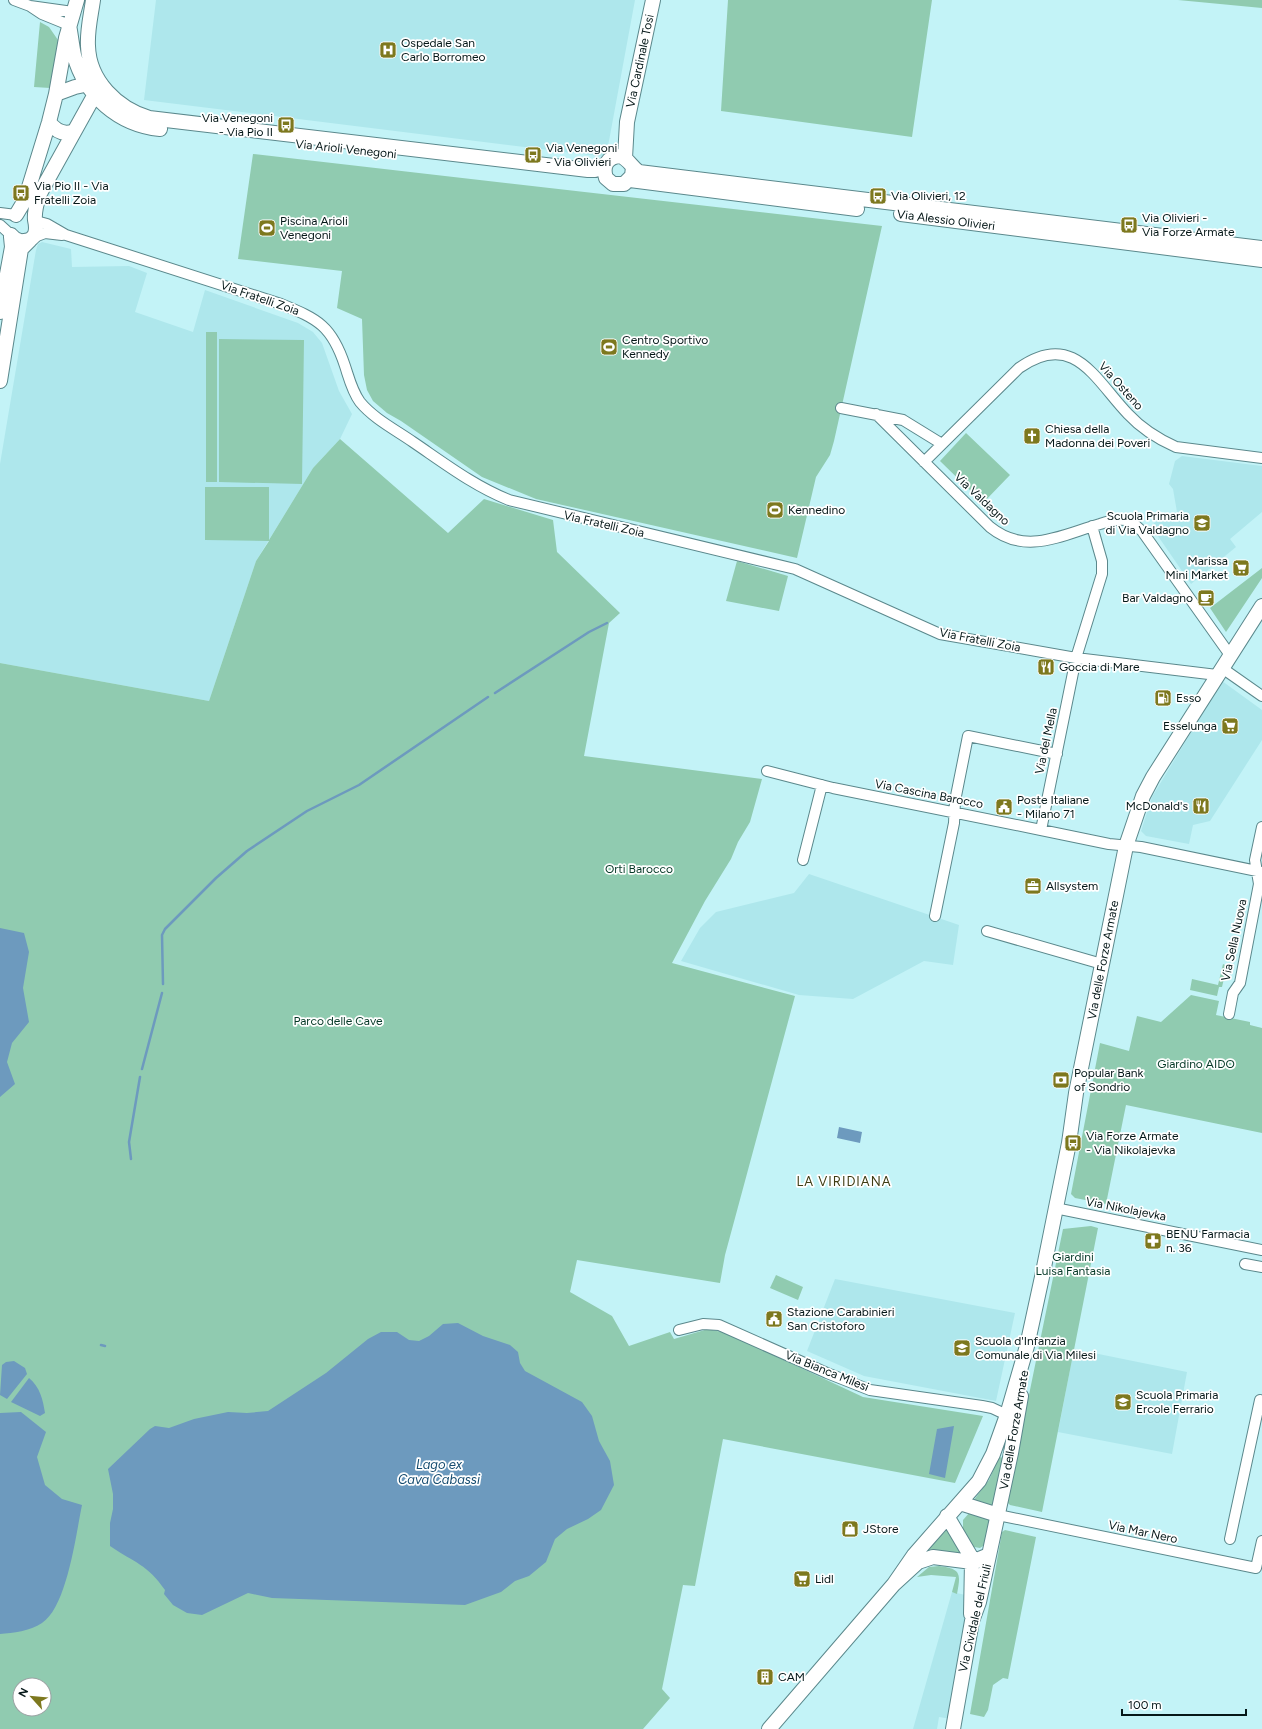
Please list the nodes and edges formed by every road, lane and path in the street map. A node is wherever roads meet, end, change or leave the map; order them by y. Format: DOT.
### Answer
graph roads {
  1 [pos="93,0"];
  2 [pos="653,0"];
  3 [pos="22,2"];
  4 [pos="73,12"];
  5 [pos="89,23"];
  6 [pos="86,84"];
  7 [pos="98,89"];
  8 [pos="56,94"];
  9 [pos="49,122"];
  10 [pos="74,130"];
  11 [pos="619,168"];
  12 [pos="0,213"];
  13 [pos="15,215"];
  14 [pos="36,221"];
  15 [pos="7,231"];
  16 [pos="66,235"];
  17 [pos="31,239"];
  18 [pos="1262,248"];
  19 [pos="1262,260"];
  20 [pos="0,312"];
  21 [pos="0,381"];
  22 [pos="841,408"];
  23 [pos="876,414"];
  24 [pos="903,420"];
  25 [pos="894,431"];
  26 [pos="942,444"];
  27 [pos="1262,458"];
  28 [pos="924,462"];
  29 [pos="1092,526"];
  30 [pos="1262,606"];
  31 [pos="1230,655"];
  32 [pos="1076,658"];
  33 [pos="1219,671"];
  34 [pos="1262,696"];
  35 [pos="1056,754"];
  36 [pos="767,771"];
  37 [pos="822,785"];
  38 [pos="954,812"];
  39 [pos="1262,827"];
  40 [pos="1041,830"];
  41 [pos="1126,846"];
  42 [pos="804,860"];
  43 [pos="1259,871"];
  44 [pos="935,916"];
  45 [pos="987,931"];
  46 [pos="1102,964"];
  47 [pos="1229,1014"];
  48 [pos="1055,1208"];
  49 [pos="1262,1250"];
  50 [pos="1245,1264"];
  51 [pos="1262,1268"];
  52 [pos="679,1330"];
  53 [pos="1028,1346"];
  54 [pos="1261,1398"];
  55 [pos="982,1406"];
  56 [pos="1007,1415"];
  57 [pos="1002,1432"];
  58 [pos="1011,1453"];
  59 [pos="960,1503"];
  60 [pos="998,1515"];
  61 [pos="947,1516"];
  62 [pos="1230,1539"];
  63 [pos="1262,1541"];
  64 [pos="989,1555"];
  65 [pos="972,1562"];
  66 [pos="894,1584"];
  67 [pos="972,1621"];
  68 [pos="769,1729"];
  69 [pos="953,1729"];
  1 -- 5 [label="street, Via Arioli Venegoni"];
  2 -- 11 [label="street, Via Cardinale Tosi"];
  3 -- 4 [label="street"];
  4 -- 5 [label="street"];
  4 -- 6 [label="street"];
  4 -- 8 [label="street"];
  5 -- 7 [label="street, Via Arioli Venegoni"];
  6 -- 7 [label="street"];
  6 -- 8 [label="street"];
  7 -- 10 [label="street"];
  7 -- 11 [label="street, Via Arioli Venegoni"];
  8 -- 9 [label="street"];
  9 -- 10 [label="street"];
  9 -- 13 [label="street"];
  10 -- 14 [label="street"];
  11 -- 18 [label="street, Via Alessio Olivieri"];
  11 -- 19 [label="street, Via Alessio Olivieri"];
  12 -- 13 [label="street, Via Fratelli Zoia"];
  13 -- 14 [label="street, Via Fratelli Zoia"];
  13 -- 15 [label="street"];
  14 -- 16 [label="street, Via Fratelli Zoia"];
  14 -- 17 [label="street"];
  15 -- 17 [label="street, Via Fratelli Zoia"];
  15 -- 20 [label="street"];
  16 -- 17 [label="street, Via Fratelli Zoia"];
  16 -- 32 [label="street, Via Fratelli Zoia"];
  17 -- 21 [label="street"];
  22 -- 23 [label="street"];
  23 -- 24 [label="street"];
  23 -- 25 [label="street, Via Valdagno"];
  24 -- 25 [label="street"];
  24 -- 26 [label="street"];
  25 -- 28 [label="street, Via Valdagno"];
  26 -- 27 [label="street, Via Osteno"];
  26 -- 28 [label="street, Via Osteno"];
  28 -- 29 [label="street, Via Valdagno"];
  29 -- 31 [label="street, Via Valdagno"];
  29 -- 32 [label="street, Via del Mella"];
  30 -- 31 [label="street, Via delle Forze Armate"];
  31 -- 33 [label="street, Via delle Forze Armate"];
  32 -- 33 [label="street, Via Fratelli Zoia"];
  32 -- 35 [label="street, Via del Mella"];
  33 -- 34 [label="street"];
  33 -- 41 [label="street, Via delle Forze Armate"];
  35 -- 38 [label="street"];
  35 -- 40 [label="street, Via del Mella"];
  36 -- 37 [label="street, Via Cascina Barocco"];
  37 -- 38 [label="street, Via Cascina Barocco"];
  37 -- 42 [label="street"];
  38 -- 40 [label="street, Via Cascina Barocco"];
  38 -- 44 [label="street"];
  39 -- 43 [label="street, Via Sella Nuova"];
  40 -- 41 [label="street, Via Cascina Barocco"];
  41 -- 43 [label="street"];
  41 -- 46 [label="street, Via delle Forze Armate"];
  43 -- 47 [label="street, Via Sella Nuova"];
  45 -- 46 [label="street"];
  46 -- 48 [label="street, Via delle Forze Armate"];
  48 -- 49 [label="street, Via Nikolajevka"];
  48 -- 53 [label="street, Via delle Forze Armate"];
  50 -- 51 [label="street"];
  52 -- 55 [label="street, Via Bianca Milesi"];
  53 -- 56 [label="street, Via delle Forze Armate"];
  53 -- 58 [label="street, Via delle Forze Armate"];
  54 -- 62 [label="street"];
  55 -- 56 [label="street, Via Bianca Milesi"];
  55 -- 57 [label="street"];
  56 -- 57 [label="street, Via delle Forze Armate"];
  56 -- 58 [label="street"];
  57 -- 59 [label="street, Via delle Forze Armate"];
  58 -- 60 [label="street, Via delle Forze Armate"];
  59 -- 60 [label="street"];
  59 -- 61 [label="street, Via delle Forze Armate"];
  60 -- 63 [label="street, Via Mar Nero"];
  60 -- 64 [label="street, Via delle Forze Armate"];
  61 -- 65 [label="street"];
  61 -- 66 [label="street, Via delle Forze Armate"];
  64 -- 65 [label="street"];
  64 -- 67 [label="street, Via Cividale del Friuli"];
  65 -- 66 [label="street, Via delle Forze Armate"];
  65 -- 67 [label="street"];
  66 -- 68 [label="street, Via delle Forze Armate"];
  67 -- 69 [label="street, Via Cividale del Friuli"];
}
